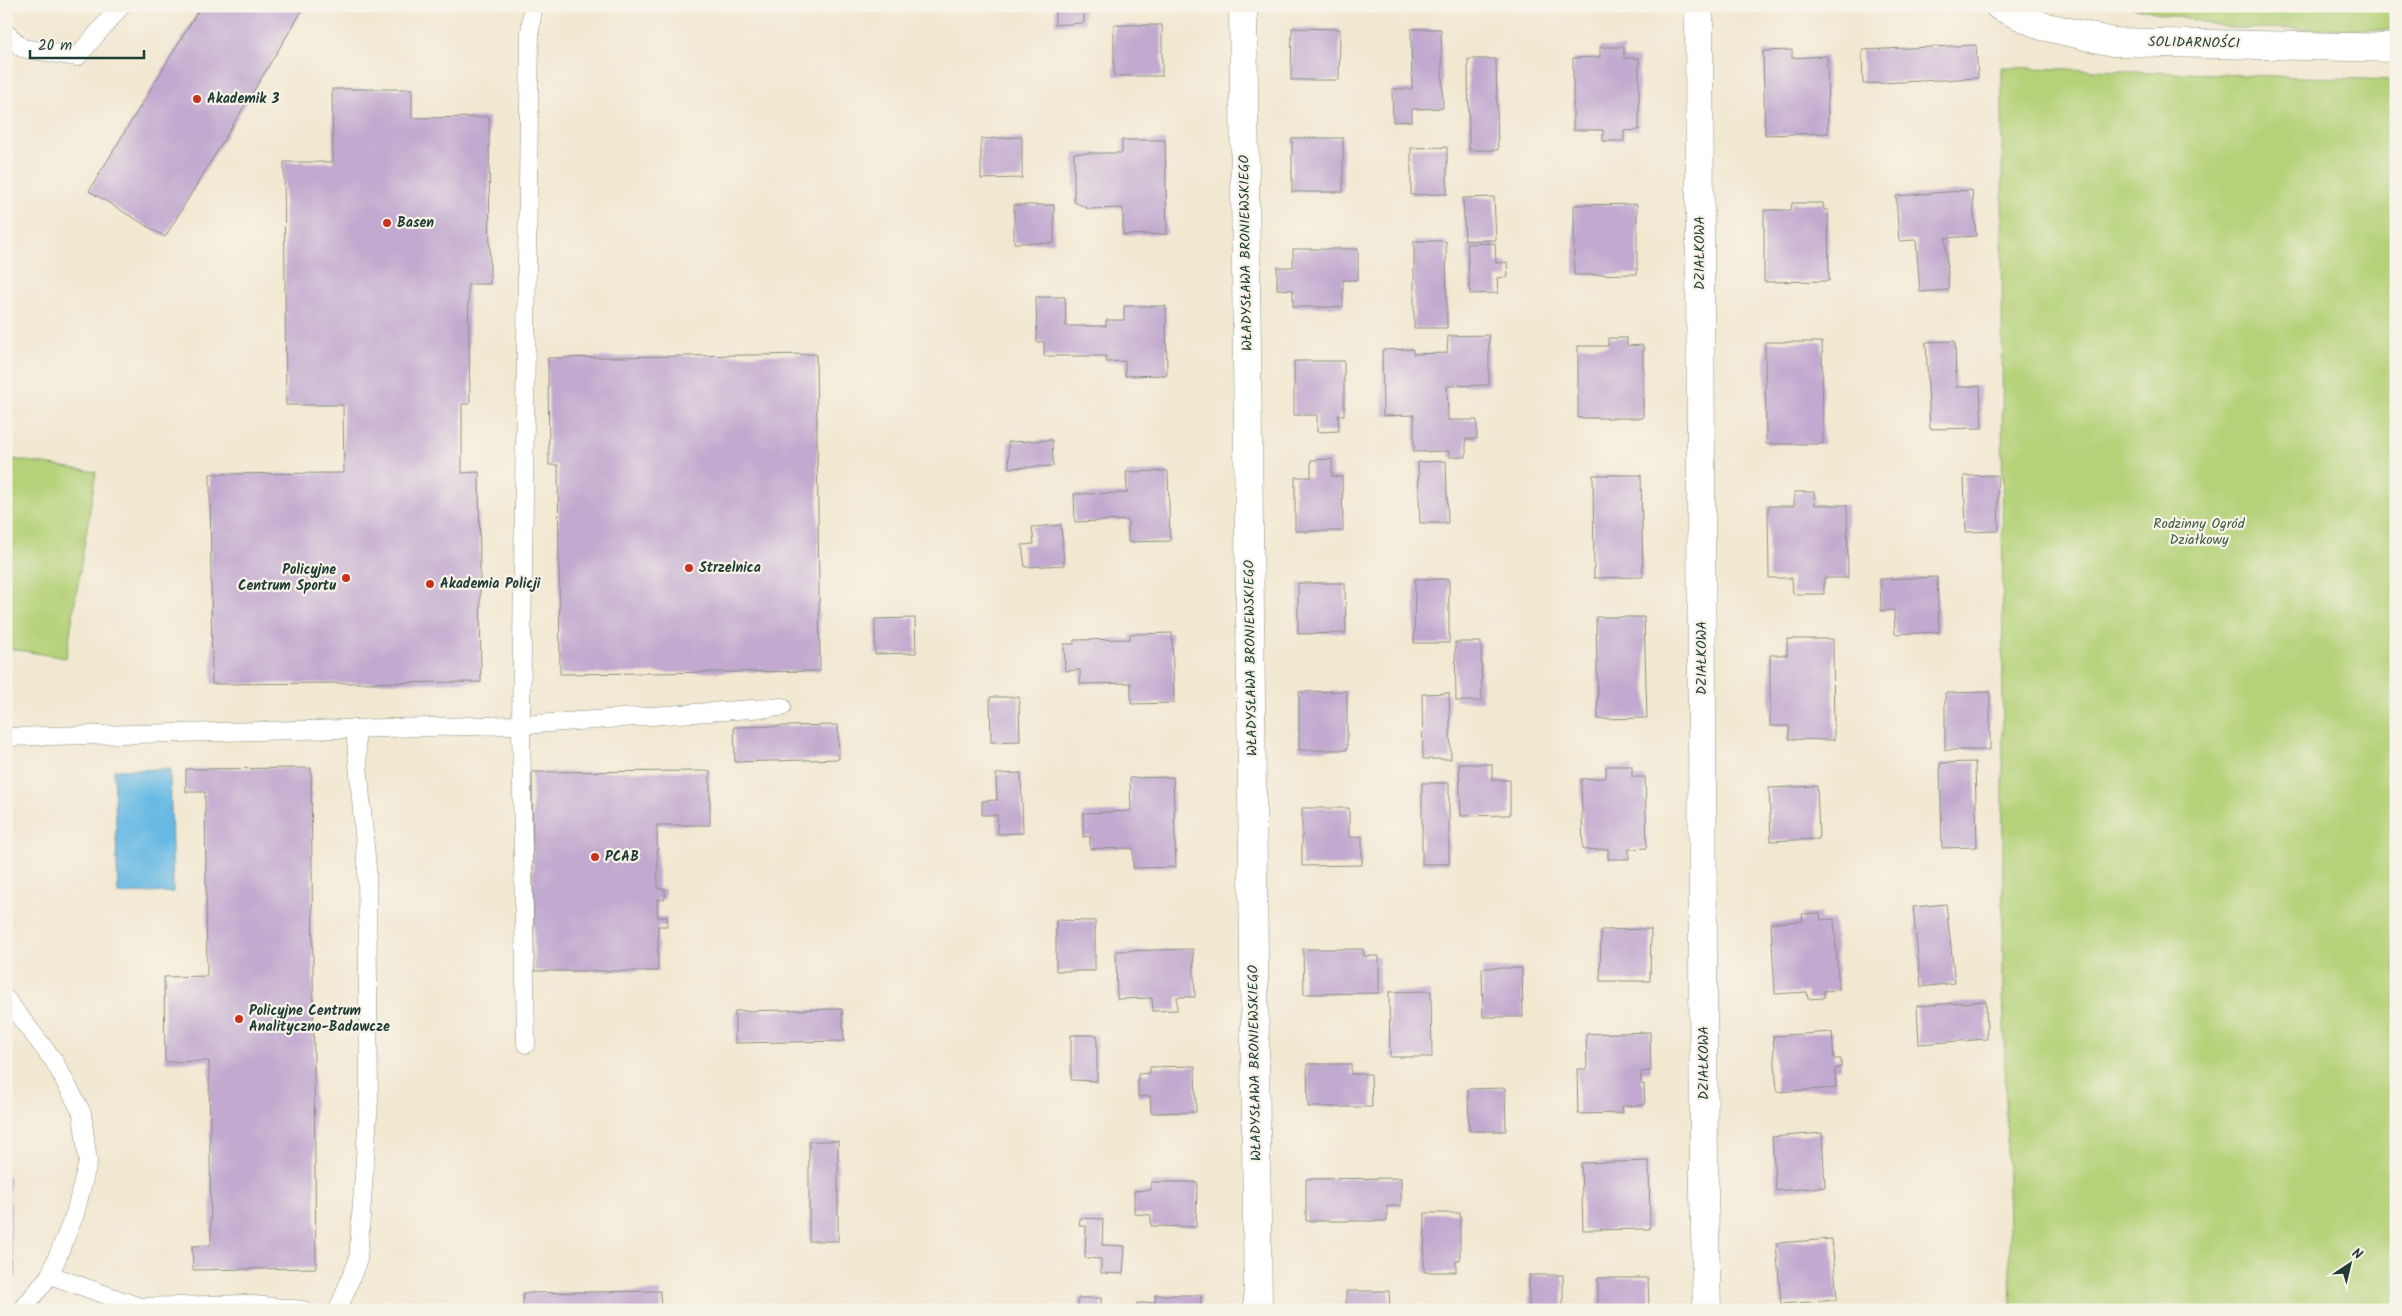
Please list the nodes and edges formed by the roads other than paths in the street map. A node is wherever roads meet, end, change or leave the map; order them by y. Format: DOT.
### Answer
graph roads {
  1 [pos="121,6"];
  2 [pos="533,6"];
  3 [pos="1243,6"];
  4 [pos="1699,6"];
  5 [pos="1999,6"];
  6 [pos="6,33"];
  7 [pos="2396,48"];
  8 [pos="782,707"];
  9 [pos="521,725"];
  10 [pos="355,729"];
  11 [pos="6,737"];
  12 [pos="10,1010"];
  13 [pos="526,1044"];
  14 [pos="50,1275"];
  15 [pos="22,1310"];
  16 [pos="303,1310"];
  17 [pos="338,1310"];
  18 [pos="1258,1310"];
  19 [pos="1707,1310"];
  1 -- 6 [label="lane"];
  2 -- 9 [label="lane"];
  3 -- 18 [label="street, WŁADYSŁAWA BRONIEWSKIEGO"];
  4 -- 19 [label="street, DZIAŁKOWA"];
  5 -- 7 [label="street, SOLIDARNOŚCI"];
  8 -- 9 [label="lane"];
  9 -- 10 [label="lane"];
  9 -- 13 [label="lane"];
  10 -- 11 [label="lane"];
  10 -- 17 [label="lane"];
  12 -- 14 [label="lane"];
  14 -- 15 [label="lane"];
  14 -- 16 [label="lane"];
}
